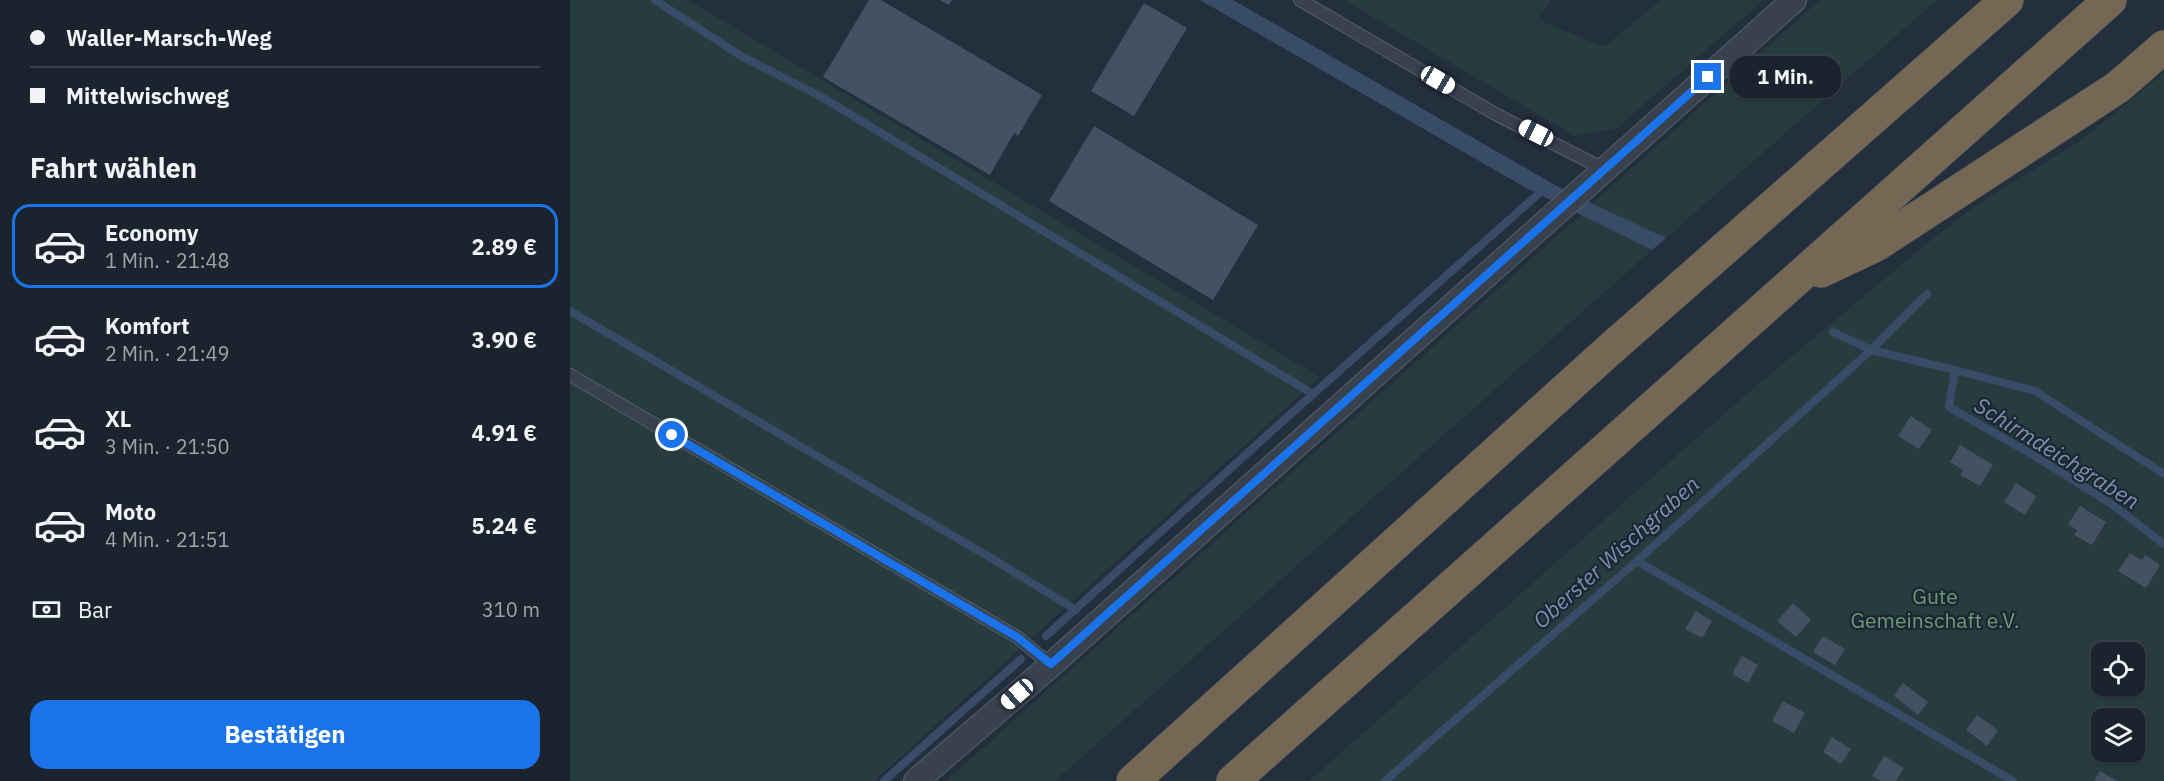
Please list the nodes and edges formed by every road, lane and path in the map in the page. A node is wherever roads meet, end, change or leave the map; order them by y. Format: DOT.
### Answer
graph roads {
  1 [pos="1300,0"];
  2 [pos="1794,0"];
  3 [pos="2007,0"];
  4 [pos="2110,0"];
  5 [pos="2164,47"];
  6 [pos="1604,169"];
  7 [pos="1789,285"];
  8 [pos="570,375"];
  9 [pos="1051,664"];
  10 [pos="916,781"];
  11 [pos="1134,781"];
  12 [pos="1233,781"];
  1 -- 6 [label="lane"];
  2 -- 6 [label="street"];
  3 -- 11 [label="highway"];
  4 -- 7 [label="highway"];
  5 -- 7 [label="highway"];
  6 -- 9 [label="street"];
  7 -- 12 [label="highway"];
  8 -- 9 [label="lane"];
  9 -- 10 [label="street"];
}
